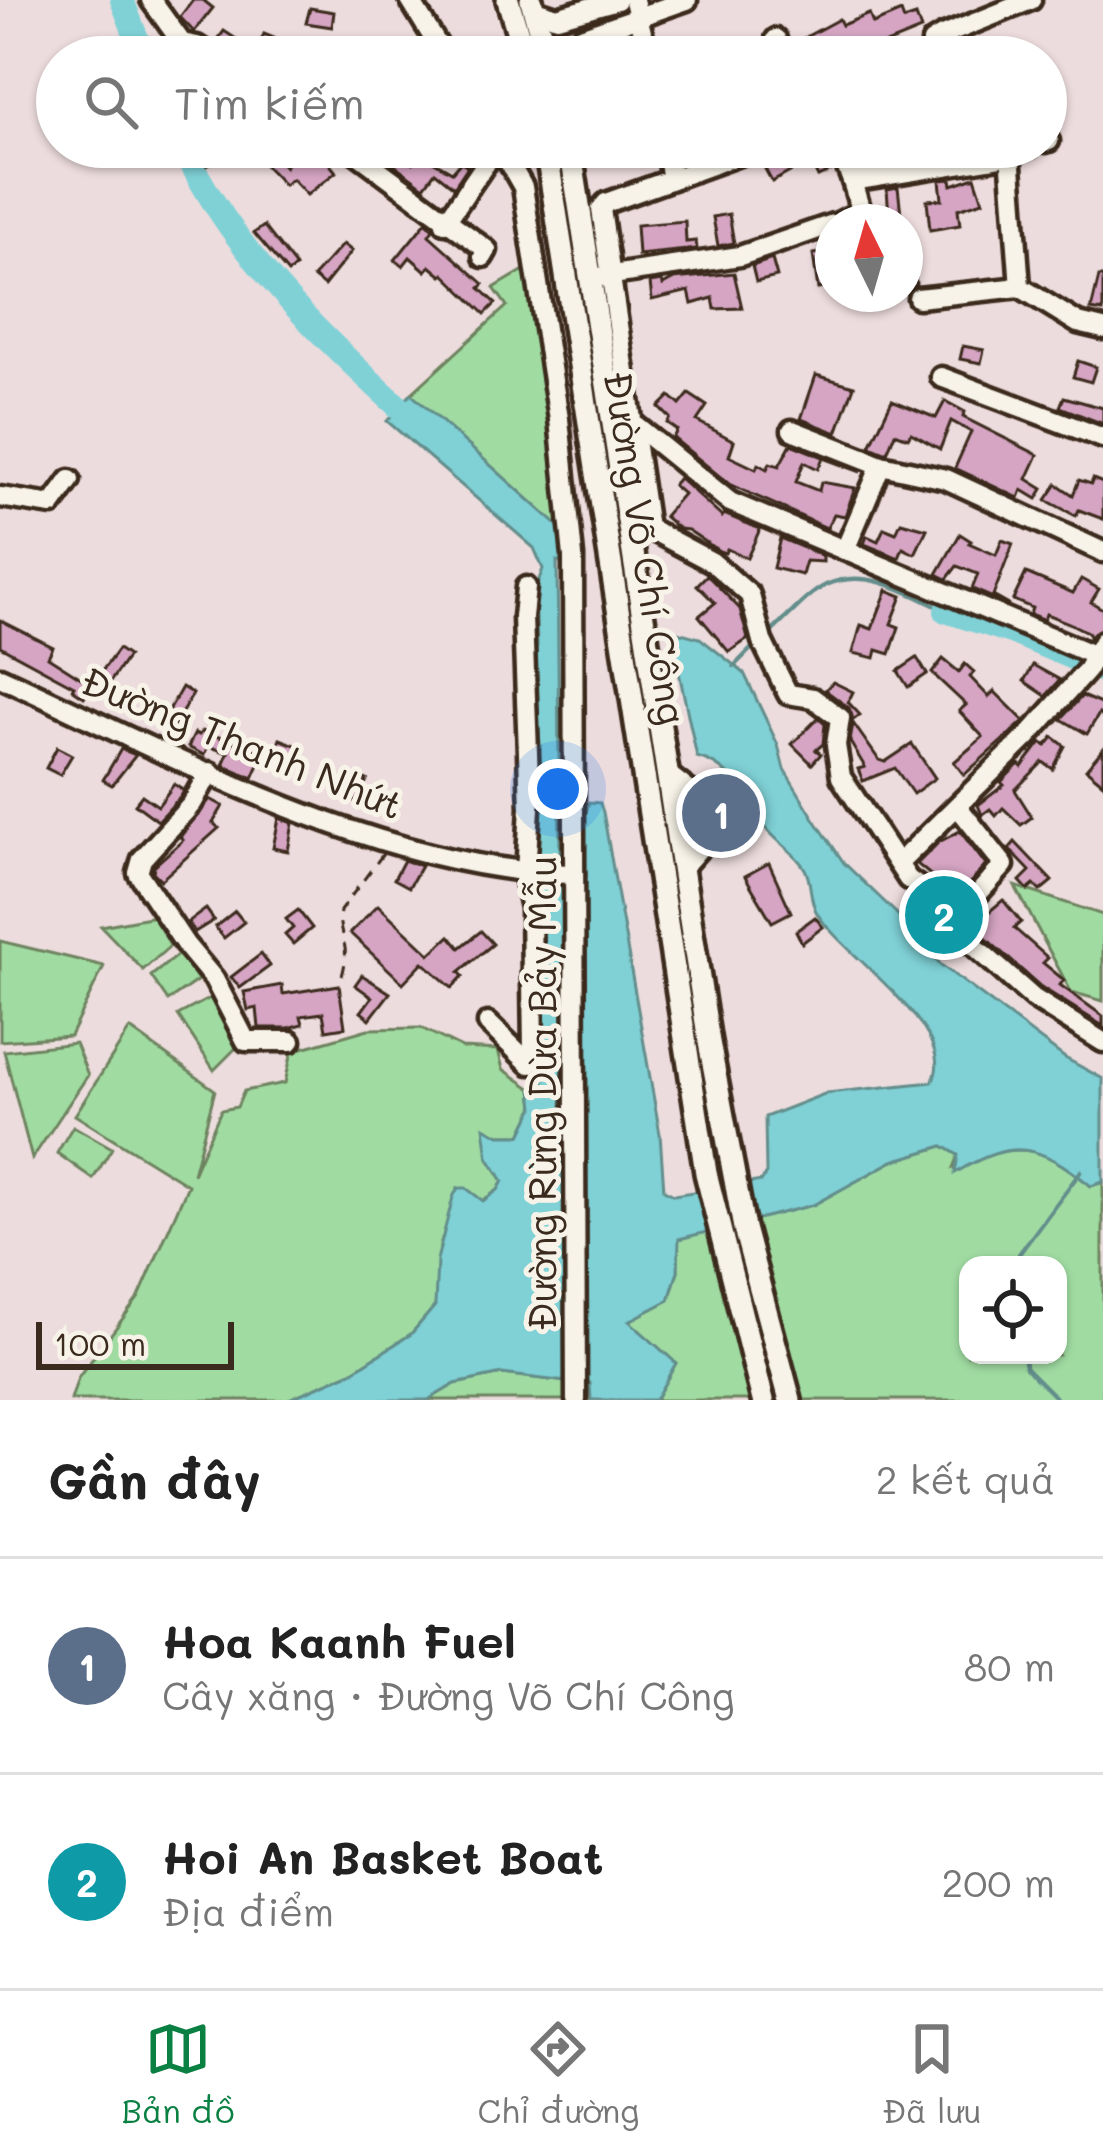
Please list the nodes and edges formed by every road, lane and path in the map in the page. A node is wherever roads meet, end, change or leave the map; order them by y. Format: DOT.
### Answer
graph roads {
  1 [pos="151,0"];
  2 [pos="410,0"];
  3 [pos="508,0"];
  4 [pos="617,0"];
  5 [pos="687,0"];
  6 [pos="1031,0"];
  7 [pos="533,5"];
  8 [pos="637,9"];
  9 [pos="177,36"];
  10 [pos="432,36"];
  11 [pos="519,36"];
  12 [pos="541,36"];
  13 [pos="583,36"];
  14 [pos="942,36"];
  15 [pos="377,168"];
  16 [pos="484,168"];
  17 [pos="512,168"];
  18 [pos="550,168"];
  19 [pos="575,168"];
  20 [pos="670,168"];
  21 [pos="701,168"];
  22 [pos="847,168"];
  23 [pos="925,168"];
  24 [pos="1011,168"];
  25 [pos="672,178"];
  26 [pos="852,181"];
  27 [pos="859,204"];
  28 [pos="445,223"];
  29 [pos="815,230"];
  30 [pos="483,257"];
  31 [pos="600,276"];
  32 [pos="1020,287"];
  33 [pos="923,297"];
  34 [pos="1103,329"];
  35 [pos="941,377"];
  36 [pos="600,412"];
  37 [pos="559,419"];
  38 [pos="634,423"];
  39 [pos="792,430"];
  40 [pos="1103,438"];
  41 [pos="881,465"];
  42 [pos="70,480"];
  43 [pos="0,497"];
  44 [pos="844,550"];
  45 [pos="1103,552"];
  46 [pos="526,587"];
  47 [pos="1094,660"];
  48 [pos="0,677"];
  49 [pos="1103,684"];
  50 [pos="210,772"];
  51 [pos="666,773"];
  52 [pos="958,808"];
  53 [pos="389,842"];
  54 [pos="899,863"];
  55 [pos="681,869"];
  56 [pos="528,873"];
  57 [pos="571,874"];
  58 [pos="959,915"];
  59 [pos="342,976"];
  60 [pos="488,1023"];
  61 [pos="290,1041"];
  62 [pos="1103,1042"];
  63 [pos="698,1044"];
  64 [pos="576,1400"];
  65 [pos="763,1400"];
  66 [pos="790,1400"];
  1 -- 9 [label="street"];
  2 -- 10 [label="street"];
  3 -- 11 [label="main road"];
  4 -- 7 [label="street"];
  5 -- 8 [label="street"];
  6 -- 14 [label="street"];
  7 -- 12 [label="main road"];
  8 -- 13 [label="street"];
  15 -- 28 [label="street"];
  16 -- 28 [label="street"];
  17 -- 37 [label="street, Đường Rừng Dừa Bảy Mẫu"];
  18 -- 36 [label="main road, Đường Võ Chí Công"];
  19 -- 31 [label="main road, Đường Võ Chí Công"];
  20 -- 25 [label="street"];
  21 -- 25 [label="street"];
  22 -- 26 [label="street"];
  23 -- 26 [label="street"];
  24 -- 32 [label="street"];
  25 -- 31 [label="street"];
  26 -- 27 [label="street"];
  28 -- 30 [label="street"];
  29 -- 31 [label="street"];
  31 -- 36 [label="main road, Đường Võ Chí Công"];
  31 -- 38 [label="street"];
  32 -- 33 [label="street"];
  32 -- 34 [label="street"];
  35 -- 40 [label="street"];
  36 -- 37 [label="street"];
  36 -- 38 [label="street"];
  36 -- 51 [label="main road, Đường Võ Chí Công"];
  36 -- 63 [label="main road, Đường Võ Chí Công"];
  37 -- 57 [label="street, Đường Rừng Dừa Bảy Mẫu"];
  38 -- 44 [label="street"];
  38 -- 54 [label="street"];
  39 -- 41 [label="street"];
  41 -- 44 [label="street"];
  41 -- 45 [label="street"];
  42 -- 43 [label="street"];
  44 -- 47 [label="street"];
  46 -- 56 [label="street"];
  47 -- 49 [label="street"];
  47 -- 52 [label="street"];
  48 -- 50 [label="street, Đường Thanh Nhứt"];
  50 -- 53 [label="street, Đường Thanh Nhứt"];
  50 -- 61 [label="street"];
  51 -- 55 [label="main road, Đường Võ Chí Công"];
  51 -- 55 [label="street"];
  52 -- 54 [label="street"];
  52 -- 58 [label="street"];
  53 -- 56 [label="street, Đường Thanh Nhứt"];
  53 -- 59 [label="path"];
  54 -- 58 [label="street"];
  55 -- 63 [label="main road, Đường Võ Chí Công"];
  56 -- 57 [label="street, Đường Thanh Nhứt"];
  56 -- 60 [label="street"];
  57 -- 64 [label="street, Đường Rừng Dừa Bảy Mẫu"];
  58 -- 62 [label="street"];
  63 -- 65 [label="main road, Đường Võ Chí Công"];
  63 -- 66 [label="main road, Đường Võ Chí Công"];
}
